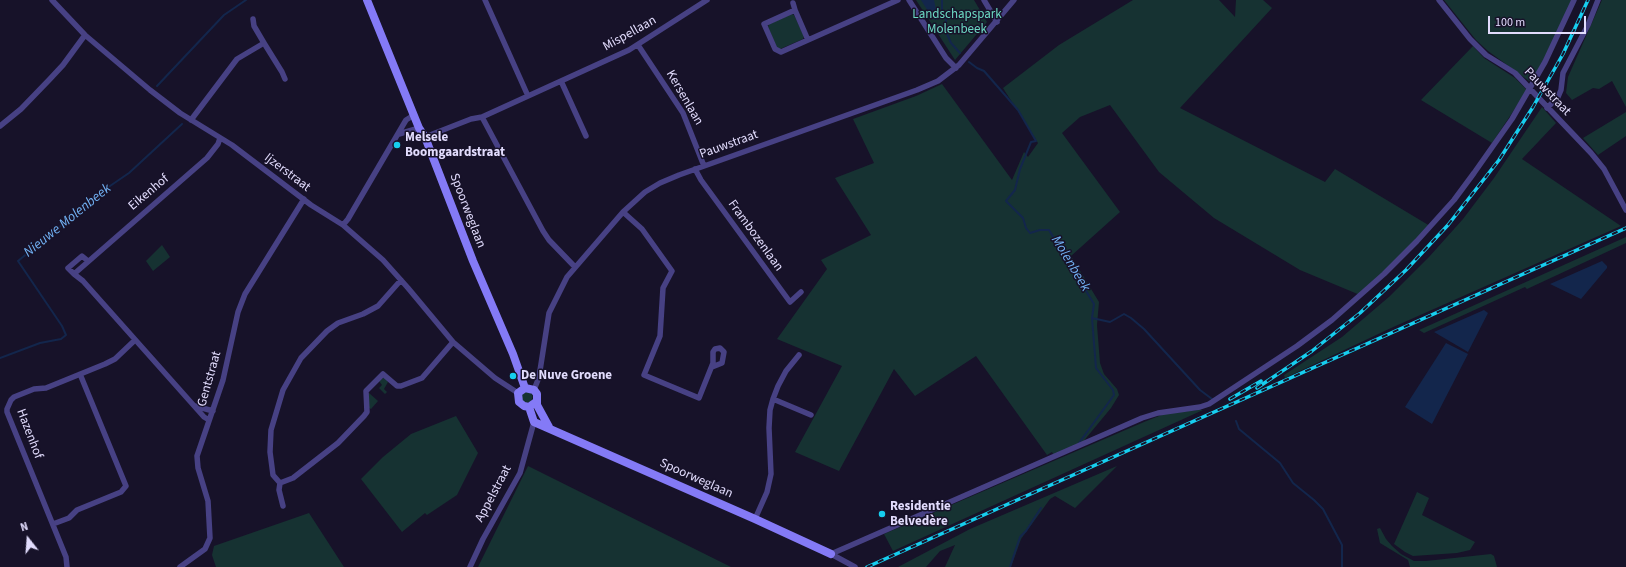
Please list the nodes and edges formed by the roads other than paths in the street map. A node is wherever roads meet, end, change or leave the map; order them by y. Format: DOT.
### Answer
graph roads {
  1 [pos="52,0"];
  2 [pos="367,0"];
  3 [pos="485,0"];
  4 [pos="707,0"];
  5 [pos="898,0"];
  6 [pos="910,0"];
  7 [pos="984,0"];
  8 [pos="1014,0"];
  9 [pos="1439,0"];
  10 [pos="1574,0"];
  11 [pos="1598,0"];
  12 [pos="792,3"];
  13 [pos="795,10"];
  14 [pos="253,19"];
  15 [pos="997,22"];
  16 [pos="85,35"];
  17 [pos="808,40"];
  18 [pos="264,43"];
  19 [pos="638,45"];
  20 [pos="956,68"];
  21 [pos="285,79"];
  22 [pos="561,81"];
  23 [pos="1530,88"];
  24 [pos="528,96"];
  25 [pos="1547,108"];
  26 [pos="414,115"];
  27 [pos="482,117"];
  28 [pos="191,120"];
  29 [pos="0,126"];
  30 [pos="419,128"];
  31 [pos="399,134"];
  32 [pos="586,136"];
  33 [pos="425,137"];
  34 [pos="220,138"];
  35 [pos="704,166"];
  36 [pos="695,169"];
  37 [pos="304,199"];
  38 [pos="1626,210"];
  39 [pos="624,212"];
  40 [pos="343,225"];
  41 [pos="575,267"];
  42 [pos="401,280"];
  43 [pos="801,292"];
  44 [pos="135,340"];
  45 [pos="453,342"];
  46 [pos="799,355"];
  47 [pos="712,366"];
  48 [pos="80,374"];
  49 [pos="525,388"];
  50 [pos="534,390"];
  51 [pos="518,393"];
  52 [pos="773,399"];
  53 [pos="532,405"];
  54 [pos="195,406"];
  55 [pos="213,411"];
  56 [pos="811,415"];
  57 [pos="209,420"];
  58 [pos="534,422"];
  59 [pos="550,428"];
  60 [pos="280,483"];
  61 [pos="283,506"];
  62 [pos="755,519"];
  63 [pos="53,524"];
  64 [pos="831,554"];
  65 [pos="67,567"];
  66 [pos="180,567"];
  67 [pos="470,567"];
  68 [pos="855,567"];
  1 -- 16 [label="street, Ijzerstraat"];
  2 -- 26 [label="street, Spoorweglaan"];
  3 -- 24 [label="street"];
  4 -- 19 [label="street, Mispellaan"];
  5 -- 17 [label="street"];
  6 -- 20 [label="street"];
  7 -- 15 [label="street"];
  8 -- 15 [label="street, Pauwstraat"];
  9 -- 23 [label="street, Pauwstraat"];
  10 -- 23 [label="street"];
  11 -- 25 [label="street"];
  12 -- 13 [label="street"];
  13 -- 17 [label="street"];
  13 -- 17 [label="street"];
  14 -- 18 [label="street"];
  15 -- 20 [label="street, Pauwstraat"];
  16 -- 28 [label="street, Ijzerstraat"];
  16 -- 29 [label="street"];
  18 -- 21 [label="street"];
  18 -- 28 [label="street"];
  19 -- 22 [label="street, Mispellaan"];
  19 -- 35 [label="street, Kersenlaan"];
  20 -- 35 [label="street, Pauwstraat"];
  22 -- 24 [label="street, Mispellaan"];
  22 -- 32 [label="street"];
  23 -- 25 [label="street, Pauwstraat"];
  23 -- 64 [label="street"];
  24 -- 27 [label="street, Mispellaan"];
  25 -- 38 [label="street, Pauwstraat"];
  26 -- 30 [label="street, Spoorweglaan"];
  26 -- 31 [label="street"];
  27 -- 33 [label="street, Mispellaan"];
  27 -- 41 [label="street"];
  28 -- 34 [label="street, Ijzerstraat"];
  30 -- 31 [label="street"];
  30 -- 33 [label="street, Spoorweglaan"];
  31 -- 40 [label="street"];
  33 -- 49 [label="street, Spoorweglaan"];
  34 -- 37 [label="street, Ijzerstraat"];
  34 -- 44 [label="street, Eikenhof"];
  35 -- 36 [label="street, Pauwstraat"];
  36 -- 39 [label="street, Pauwstraat"];
  36 -- 43 [label="street, Frambozenlaan"];
  37 -- 40 [label="street, Ijzerstraat"];
  37 -- 55 [label="street, Gentstraat"];
  39 -- 41 [label="street, Pauwstraat"];
  39 -- 47 [label="street"];
  40 -- 42 [label="street, Ijzerstraat"];
  41 -- 50 [label="street, Pauwstraat"];
  42 -- 45 [label="street, Ijzerstraat"];
  42 -- 60 [label="street"];
  44 -- 48 [label="street, Hazenhof"];
  44 -- 54 [label="street, Eikenhof"];
  45 -- 51 [label="street, Ijzerstraat"];
  45 -- 60 [label="street"];
  46 -- 52 [label="street"];
  48 -- 63 [label="street"];
  48 -- 63 [label="street, Hazenhof"];
  49 -- 50 [label="street"];
  49 -- 51 [label="street"];
  50 -- 53 [label="street"];
  51 -- 53 [label="street"];
  52 -- 56 [label="street"];
  52 -- 62 [label="street"];
  53 -- 58 [label="street"];
  53 -- 59 [label="street"];
  54 -- 55 [label="street"];
  54 -- 57 [label="street, Eikenhof"];
  55 -- 57 [label="street, Gentstraat"];
  57 -- 66 [label="street, Gentstraat"];
  58 -- 59 [label="street, Spoorweglaan"];
  58 -- 67 [label="street, Appelstraat"];
  59 -- 62 [label="street, Spoorweglaan"];
  60 -- 61 [label="street"];
  62 -- 64 [label="street, Spoorweglaan"];
  63 -- 65 [label="street, Hazenhof"];
  64 -- 68 [label="street, Spoorweglaan"];
}
